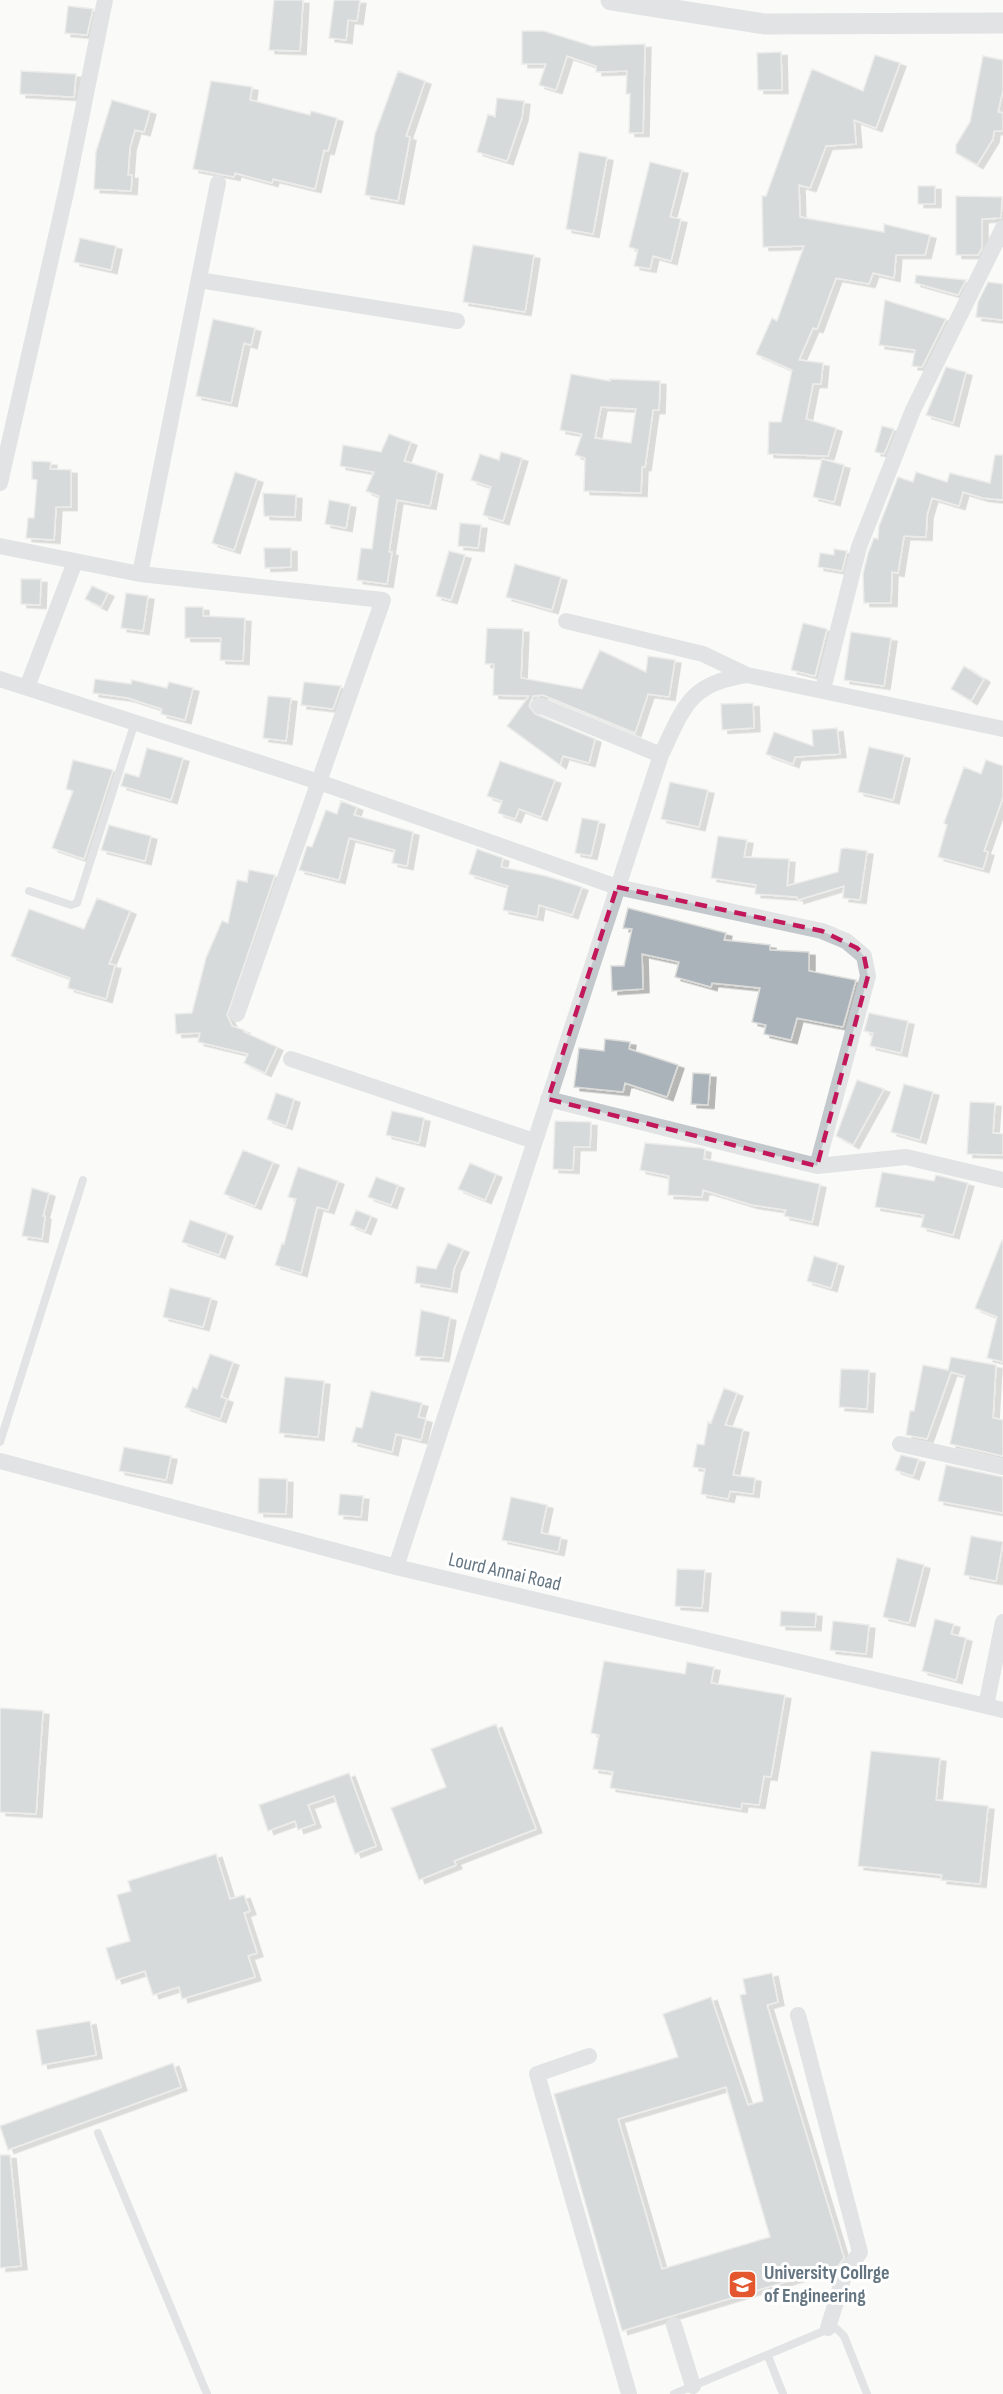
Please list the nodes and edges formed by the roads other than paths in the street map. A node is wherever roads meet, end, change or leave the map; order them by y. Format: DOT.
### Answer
graph roads {
  1 [pos="105,0"];
  2 [pos="611,0"];
  3 [pos="1003,23"];
  4 [pos="218,183"];
  5 [pos="1003,228"];
  6 [pos="200,280"];
  7 [pos="457,321"];
  8 [pos="0,483"];
  9 [pos="0,546"];
  10 [pos="75,562"];
  11 [pos="140,573"];
  12 [pos="566,621"];
  13 [pos="747,675"];
  14 [pos="0,679"];
  15 [pos="27,687"];
  16 [pos="823,689"];
  17 [pos="539,705"];
  18 [pos="135,722"];
  19 [pos="1003,729"];
  20 [pos="661,755"];
  21 [pos="320,782"];
  22 [pos="617,887"];
  23 [pos="29,891"];
  24 [pos="237,1014"];
  25 [pos="291,1059"];
  26 [pos="548,1099"];
  27 [pos="534,1141"];
  28 [pos="817,1166"];
  29 [pos="83,1180"];
  30 [pos="1003,1180"];
  31 [pos="0,1442"];
  32 [pos="900,1444"];
  33 [pos="0,1461"];
  34 [pos="1003,1467"];
  35 [pos="396,1567"];
  36 [pos="1003,1622"];
  37 [pos="986,1706"];
  38 [pos="1003,1710"];
  39 [pos="798,2015"];
  40 [pos="589,2056"];
  41 [pos="99,2133"];
  42 [pos="674,2325"];
  43 [pos="828,2328"];
  44 [pos="768,2356"];
  45 [pos="693,2386"];
  46 [pos="207,2394"];
  47 [pos="629,2394"];
  48 [pos="674,2394"];
  49 [pos="783,2394"];
  50 [pos="867,2394"];
  1 -- 8 [label="street"];
  2 -- 3 [label="street"];
  4 -- 6 [label="street"];
  5 -- 16 [label="street"];
  6 -- 7 [label="street"];
  6 -- 11 [label="street"];
  9 -- 10 [label="street"];
  10 -- 11 [label="street"];
  10 -- 15 [label="street"];
  11 -- 21 [label="street"];
  12 -- 13 [label="street"];
  13 -- 16 [label="street"];
  13 -- 20 [label="street"];
  14 -- 15 [label="street"];
  15 -- 18 [label="street"];
  16 -- 19 [label="street"];
  17 -- 20 [label="street"];
  18 -- 21 [label="street"];
  18 -- 23 [label="lane"];
  20 -- 22 [label="street"];
  21 -- 22 [label="street"];
  21 -- 24 [label="street"];
  22 -- 26 [label="street"];
  22 -- 28 [label="street"];
  25 -- 27 [label="street"];
  26 -- 27 [label="street"];
  26 -- 28 [label="street"];
  27 -- 35 [label="street"];
  28 -- 30 [label="street"];
  29 -- 31 [label="lane"];
  32 -- 34 [label="street"];
  33 -- 35 [label="street, Lourd Annai Road"];
  35 -- 37 [label="street, Lourd Annai Road"];
  36 -- 37 [label="street"];
  37 -- 38 [label="street, Lourd Annai Road"];
  39 -- 43 [label="street"];
  40 -- 47 [label="street"];
  41 -- 46 [label="lane"];
  42 -- 45 [label="street"];
  43 -- 44 [label="lane"];
  43 -- 50 [label="lane"];
  44 -- 45 [label="lane"];
  44 -- 49 [label="lane"];
  45 -- 48 [label="lane"];
}
